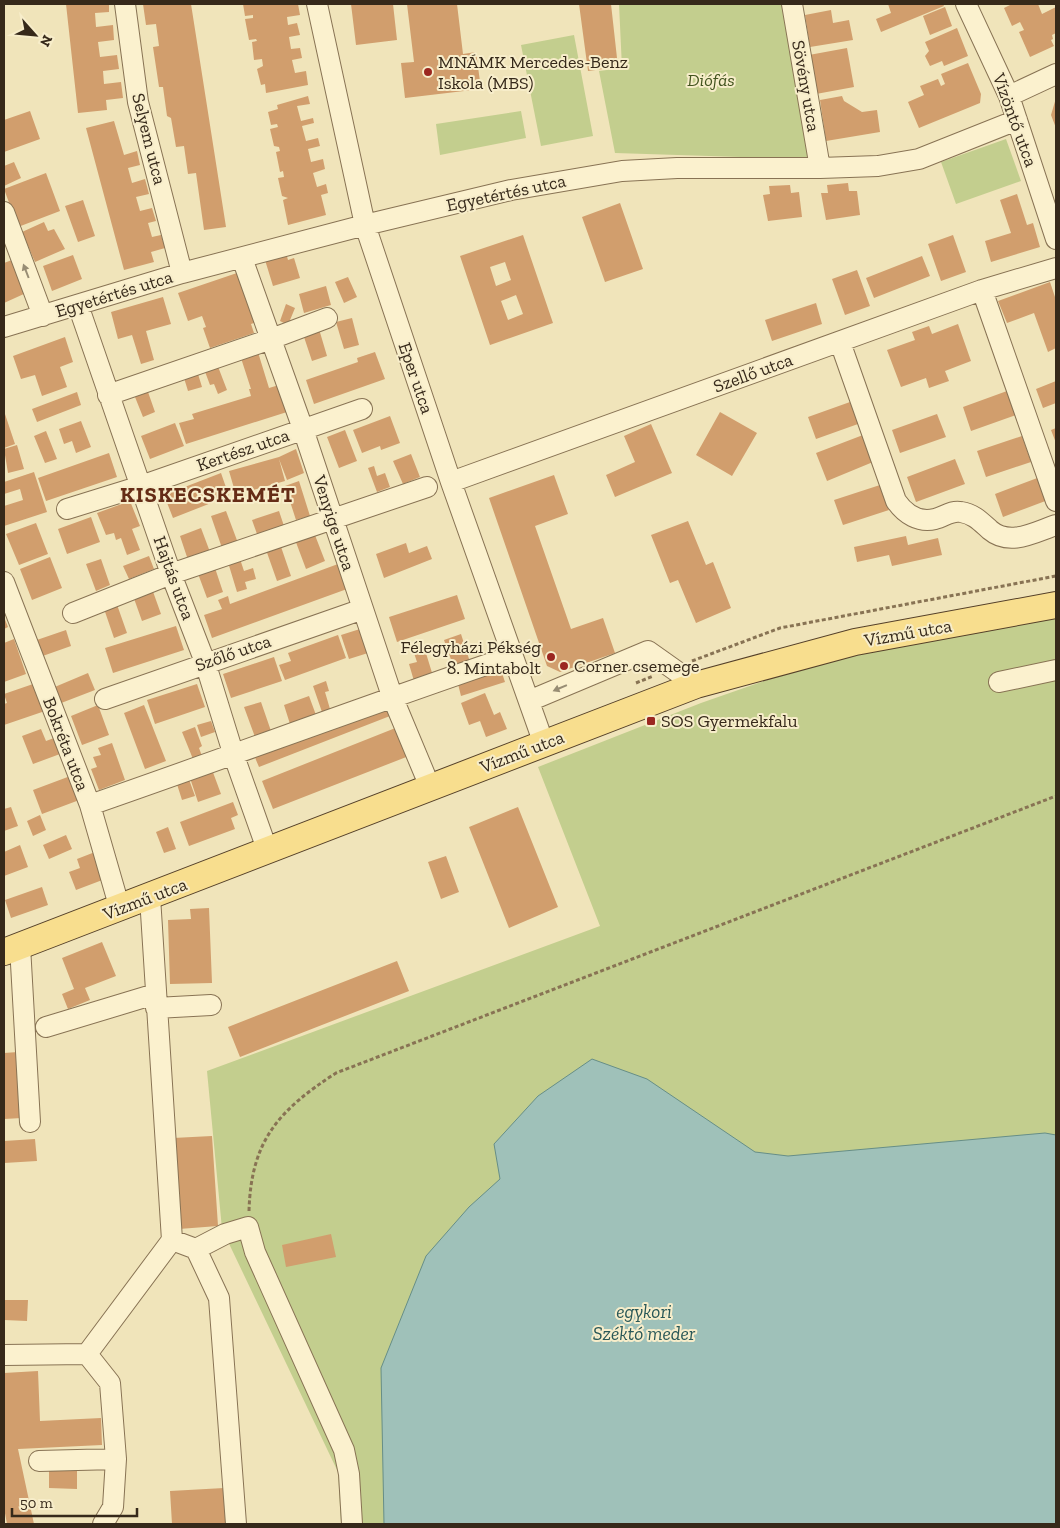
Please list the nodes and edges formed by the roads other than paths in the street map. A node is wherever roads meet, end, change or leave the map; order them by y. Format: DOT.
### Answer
graph roads {
  1 [pos="125,4"];
  2 [pos="317,4"];
  3 [pos="792,4"];
  4 [pos="966,4"];
  5 [pos="1056,74"];
  6 [pos="1008,96"];
  7 [pos="1016,120"];
  8 [pos="820,168"];
  9 [pos="4,212"];
  10 [pos="365,225"];
  11 [pos="1056,239"];
  12 [pos="242,258"];
  13 [pos="1056,268"];
  14 [pos="182,273"];
  15 [pos="982,290"];
  16 [pos="78,305"];
  17 [pos="43,316"];
  18 [pos="327,318"];
  19 [pos="4,327"];
  20 [pos="271,339"];
  21 [pos="840,342"];
  22 [pos="108,395"];
  23 [pos="362,409"];
  24 [pos="303,429"];
  25 [pos="451,482"];
  26 [pos="141,486"];
  27 [pos="427,487"];
  28 [pos="1056,501"];
  29 [pos="67,509"];
  30 [pos="334,518"];
  31 [pos="1056,525"];
  32 [pos="171,574"];
  33 [pos="4,582"];
  34 [pos="1056,605"];
  35 [pos="363,609"];
  36 [pos="73,613"];
  37 [pos="512,656"];
  38 [pos="205,662"];
  39 [pos="1056,670"];
  40 [pos="999,682"];
  41 [pos="696,685"];
  42 [pos="392,696"];
  43 [pos="105,699"];
  44 [pos="529,701"];
  45 [pos="544,744"];
  46 [pos="234,756"];
  47 [pos="430,787"];
  48 [pos="90,805"];
  49 [pos="268,852"];
  50 [pos="150,897"];
  51 [pos="120,909"];
  52 [pos="9,947"];
  53 [pos="156,1001"];
  54 [pos="212,1005"];
  55 [pos="46,1028"];
  56 [pos="30,1122"];
  57 [pos="172,1240"];
  58 [pos="196,1249"];
  59 [pos="87,1354"];
  60 [pos="4,1355"];
  61 [pos="116,1459"];
  62 [pos="39,1461"];
  63 [pos="103,1524"];
  64 [pos="236,1524"];
  65 [pos="352,1524"];
  1 -- 14 [label="street, Selyem utca"];
  2 -- 10 [label="street, Eper utca"];
  3 -- 8 [label="street, Sövény utca"];
  4 -- 6 [label="street, Vízöntő utca"];
  5 -- 6 [label="street"];
  6 -- 7 [label="street, Vízöntő utca"];
  7 -- 8 [label="street, Egyetértés utca"];
  7 -- 11 [label="street, Vízöntő utca"];
  8 -- 10 [label="street, Egyetértés utca"];
  17 -- 9 [label="street, one-way"];
  10 -- 12 [label="street, Egyetértés utca"];
  10 -- 25 [label="street, Eper utca"];
  12 -- 14 [label="street, Egyetértés utca"];
  12 -- 20 [label="street, Venyige utca"];
  13 -- 15 [label="street, Szellő utca"];
  14 -- 16 [label="street, Egyetértés utca"];
  15 -- 21 [label="street, Szellő utca"];
  15 -- 28 [label="street"];
  16 -- 17 [label="street, Egyetértés utca"];
  16 -- 22 [label="street, Hajtás utca"];
  17 -- 19 [label="street, Egyetértés utca"];
  18 -- 20 [label="street"];
  20 -- 22 [label="street"];
  20 -- 24 [label="street, Venyige utca"];
  21 -- 25 [label="street, Szellő utca"];
  21 -- 31 [label="street"];
  22 -- 26 [label="street, Hajtás utca"];
  23 -- 24 [label="street, Kertész utca"];
  24 -- 26 [label="street, Kertész utca"];
  24 -- 30 [label="street, Venyige utca"];
  25 -- 37 [label="street, Eper utca"];
  26 -- 29 [label="street, Kertész utca"];
  26 -- 32 [label="street, Hajtás utca"];
  27 -- 30 [label="street"];
  30 -- 32 [label="street"];
  30 -- 35 [label="street, Venyige utca"];
  32 -- 36 [label="street"];
  32 -- 38 [label="street, Hajtás utca"];
  33 -- 48 [label="street, Bokréta utca"];
  34 -- 41 [label="main road, Vízmű utca"];
  35 -- 38 [label="street, Szőlő utca"];
  35 -- 42 [label="street, Venyige utca"];
  37 -- 42 [label="street"];
  37 -- 44 [label="street, Eper utca"];
  38 -- 43 [label="street, Szőlő utca"];
  38 -- 46 [label="street, Hajtás utca"];
  39 -- 40 [label="street"];
  41 -- 44 [label="street, one-way"];
  41 -- 45 [label="main road, Vízmű utca"];
  42 -- 46 [label="street"];
  42 -- 47 [label="street, Venyige utca"];
  44 -- 45 [label="street, Eper utca"];
  45 -- 47 [label="main road, Vízmű utca"];
  46 -- 48 [label="street"];
  46 -- 49 [label="street, Hajtás utca"];
  47 -- 49 [label="main road, Vízmű utca"];
  48 -- 51 [label="street, Bokréta utca"];
  49 -- 50 [label="main road, Vízmű utca"];
  50 -- 51 [label="main road, Vízmű utca"];
  50 -- 53 [label="street"];
  51 -- 52 [label="main road, Vízmű utca"];
  52 -- 56 [label="street"];
  53 -- 54 [label="street"];
  53 -- 55 [label="street"];
  53 -- 57 [label="street"];
  57 -- 58 [label="street"];
  57 -- 59 [label="street"];
  58 -- 64 [label="street"];
  58 -- 65 [label="street"];
  59 -- 60 [label="street"];
  59 -- 61 [label="street"];
  61 -- 62 [label="street"];
  61 -- 63 [label="street"];
}
